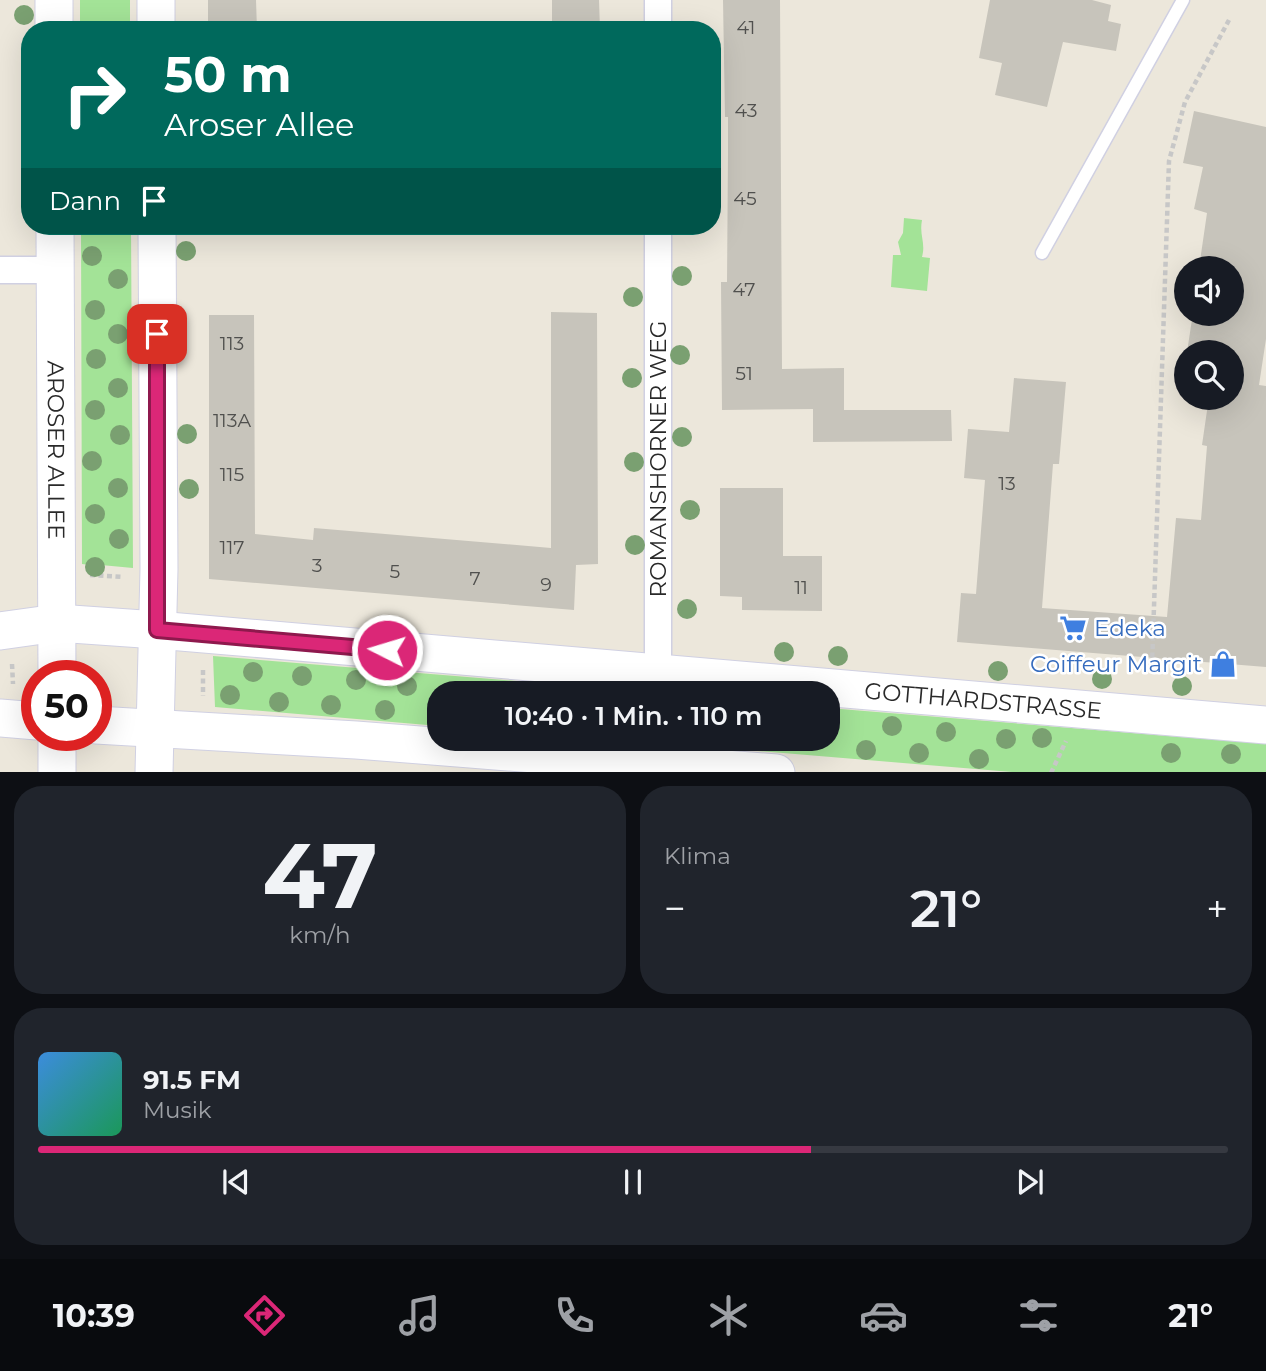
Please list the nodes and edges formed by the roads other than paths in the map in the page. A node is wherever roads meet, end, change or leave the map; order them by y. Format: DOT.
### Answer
graph roads {
  1 [pos="54,0"];
  2 [pos="156,0"];
  3 [pos="658,0"];
  4 [pos="1183,0"];
  5 [pos="54,21"];
  6 [pos="156,21"];
  7 [pos="658,21"];
  8 [pos="55,235"];
  9 [pos="157,235"];
  10 [pos="658,235"];
  11 [pos="1042,253"];
  12 [pos="0,270"];
  13 [pos="55,270"];
  14 [pos="57,622"];
  15 [pos="157,630"];
  16 [pos="6,646"];
  17 [pos="57,660"];
  18 [pos="639,681"];
  19 [pos="658,681"];
  20 [pos="840,696"];
  21 [pos="6,702"];
  22 [pos="21,711"];
  23 [pos="1266,725"];
  24 [pos="112,726"];
  25 [pos="155,727"];
  26 [pos="57,751"];
  27 [pos="657,758"];
  28 [pos="57,772"];
  29 [pos="154,772"];
  30 [pos="776,772"];
  1 -- 5 [label="main road"];
  2 -- 6 [label="main road"];
  3 -- 7 [label="street"];
  4 -- 11 [label="lane"];
  8 -- 13 [label="main road, AROSER ALLEE"];
  9 -- 15 [label="main road"];
  10 -- 19 [label="street, ROMANSHORNER WEG"];
  12 -- 13 [label="street"];
  13 -- 14 [label="main road, AROSER ALLEE"];
  14 -- 15 [label="main road, GOTTHARDSTRASSE"];
  14 -- 16 [label="main road, GOTTHARDSTRASSE"];
  14 -- 17 [label="main road, AROSER ALLEE"];
  15 -- 18 [label="main road, GOTTHARDSTRASSE"];
  15 -- 25 [label="main road"];
  20 -- 23 [label="main road, GOTTHARDSTRASSE"];
  21 -- 22 [label="main road"];
  24 -- 25 [label="main road"];
  25 -- 27 [label="main road"];
  25 -- 29 [label="main road"];
  26 -- 28 [label="main road"];
  27 -- 30 [label="main road"];
}
